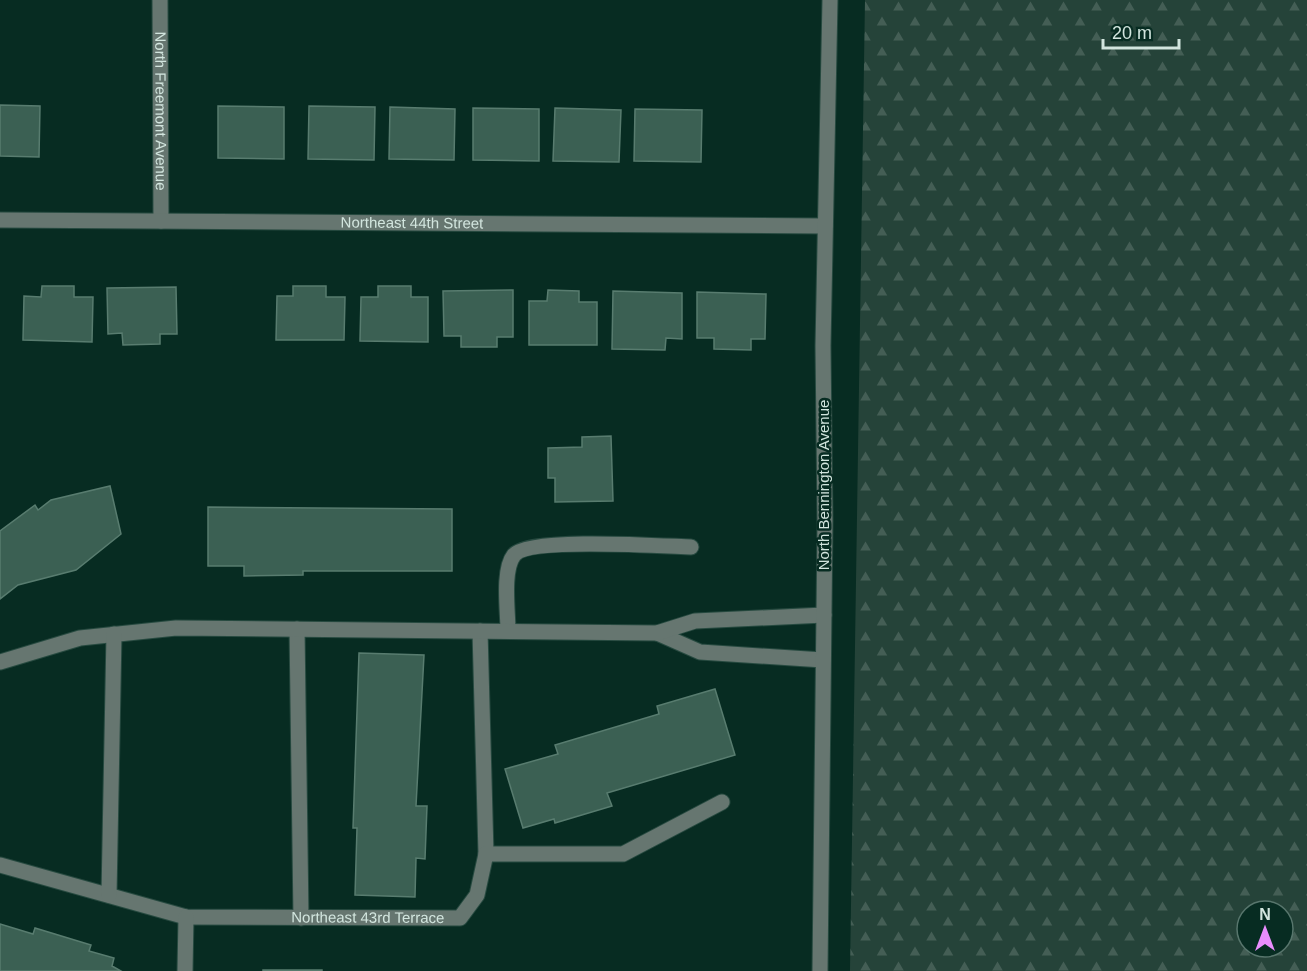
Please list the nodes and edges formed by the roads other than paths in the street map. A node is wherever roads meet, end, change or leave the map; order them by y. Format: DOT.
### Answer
graph roads {
  1 [pos="160,0"];
  2 [pos="830,0"];
  3 [pos="0,220"];
  4 [pos="160,221"];
  5 [pos="825,226"];
  6 [pos="691,547"];
  7 [pos="824,615"];
  8 [pos="297,629"];
  9 [pos="480,631"];
  10 [pos="508,631"];
  11 [pos="657,633"];
  12 [pos="114,634"];
  13 [pos="823,660"];
  14 [pos="0,662"];
  15 [pos="722,802"];
  16 [pos="486,854"];
  17 [pos="0,865"];
  18 [pos="109,895"];
  19 [pos="186,917"];
  20 [pos="301,918"];
  21 [pos="184,971"];
  22 [pos="820,971"];
  1 -- 4 [label="street, North Freemont Avenue"];
  2 -- 5 [label="street, North Bennington Avenue"];
  3 -- 4 [label="street, Northeast 44th Street"];
  4 -- 5 [label="street, Northeast 44th Street"];
  5 -- 7 [label="street, North Bennington Avenue"];
  6 -- 10 [label="street"];
  7 -- 11 [label="street"];
  7 -- 13 [label="street, North Bennington Avenue"];
  8 -- 9 [label="street"];
  8 -- 12 [label="street"];
  8 -- 20 [label="street"];
  9 -- 10 [label="street"];
  9 -- 16 [label="street"];
  10 -- 11 [label="street"];
  11 -- 13 [label="street"];
  12 -- 14 [label="street"];
  12 -- 18 [label="street"];
  13 -- 22 [label="street, North Bennington Avenue"];
  15 -- 16 [label="street"];
  16 -- 20 [label="street, Northeast 43rd Terrace"];
  17 -- 18 [label="street, Northeast 43rd Terrace"];
  18 -- 19 [label="street, Northeast 43rd Terrace"];
  19 -- 20 [label="street, Northeast 43rd Terrace"];
  19 -- 21 [label="street"];
}
